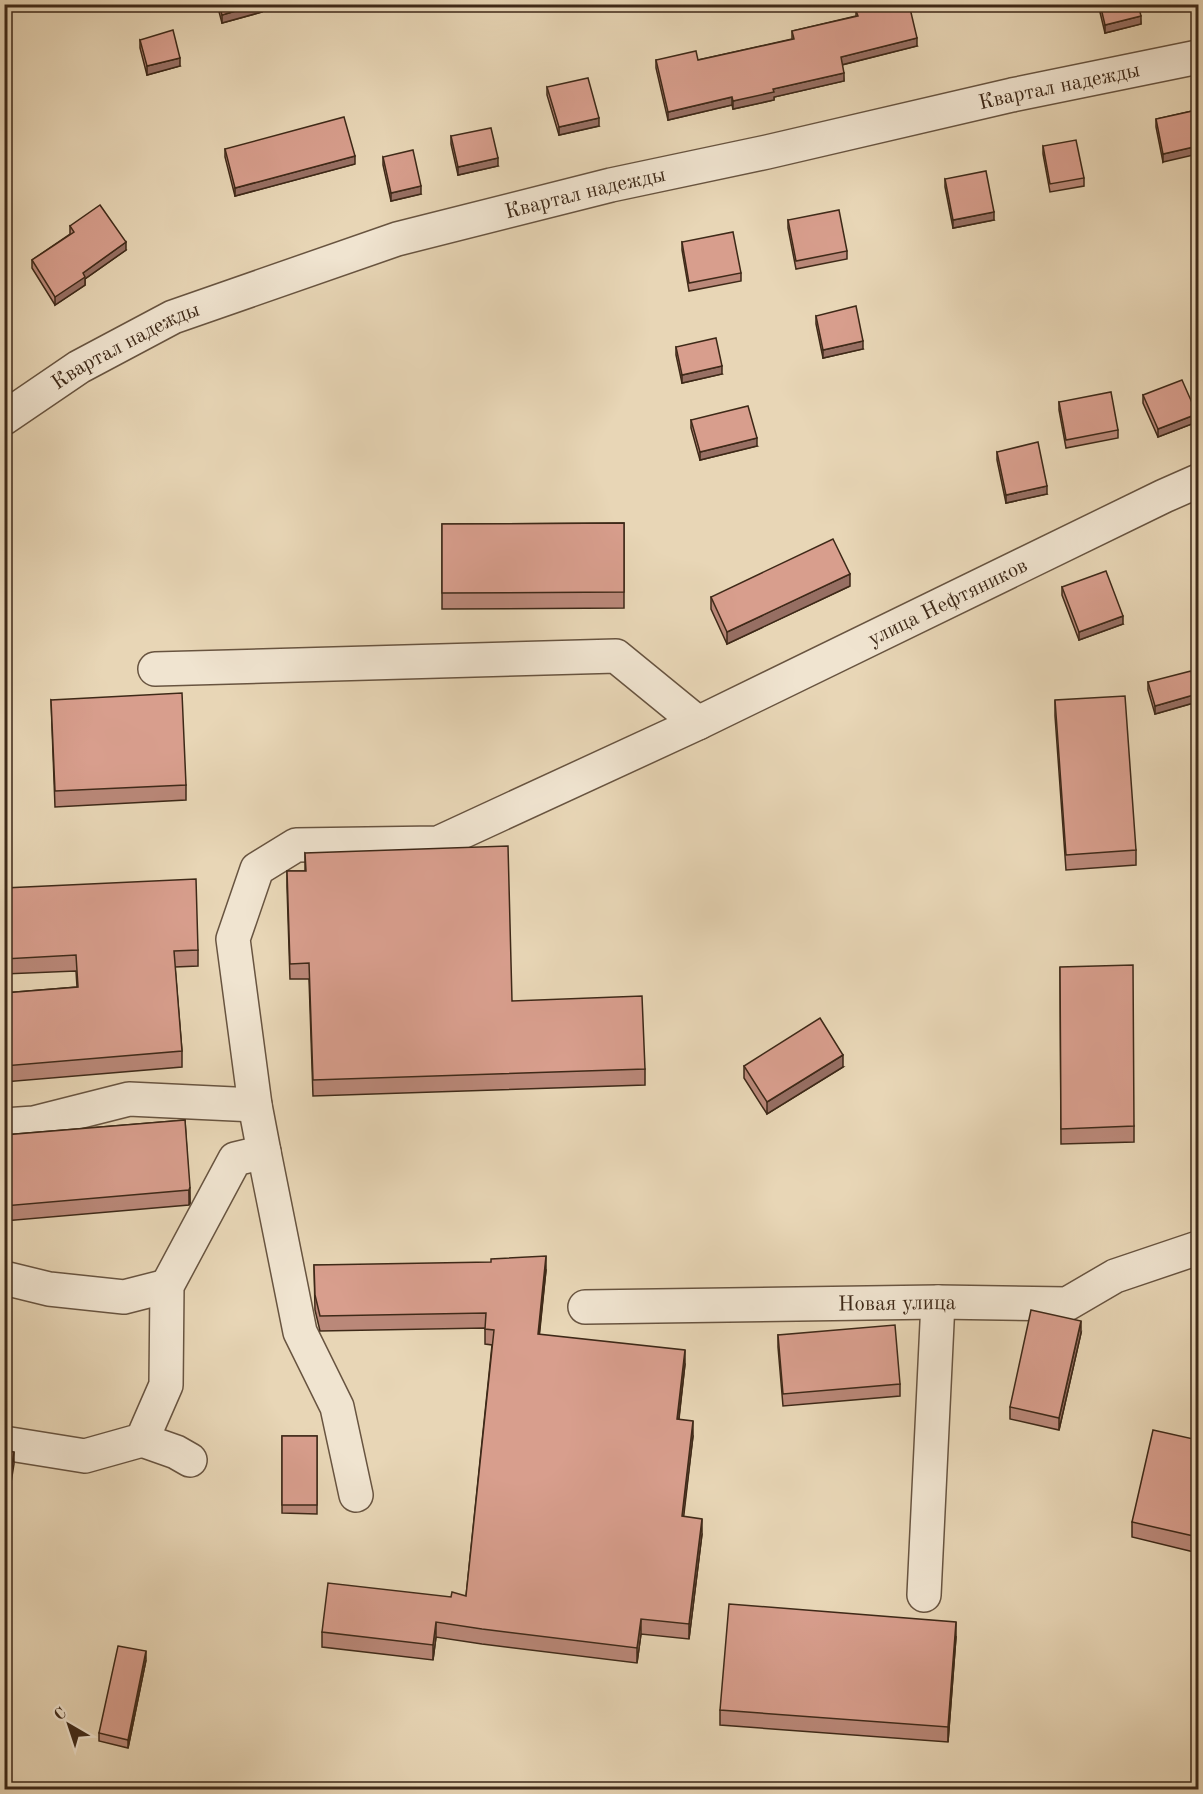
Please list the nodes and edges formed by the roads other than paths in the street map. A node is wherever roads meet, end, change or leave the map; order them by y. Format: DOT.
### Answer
graph roads {
  1 [pos="1198,57"];
  2 [pos="4,418"];
  3 [pos="1198,481"];
  4 [pos="154,669"];
  5 [pos="698,723"];
  6 [pos="255,1105"];
  7 [pos="4,1125"];
  8 [pos="264,1152"];
  9 [pos="1198,1248"];
  10 [pos="4,1278"];
  11 [pos="167,1286"];
  12 [pos="938,1302"];
  13 [pos="585,1307"];
  14 [pos="141,1440"];
  15 [pos="4,1443"];
  16 [pos="190,1460"];
  17 [pos="356,1495"];
  18 [pos="924,1594"];
  1 -- 2 [label="street, Квартал надежды"];
  3 -- 5 [label="street, улица Нефтяников"];
  4 -- 5 [label="street"];
  5 -- 6 [label="street, улица Нефтяников"];
  6 -- 7 [label="street"];
  6 -- 8 [label="street, улица Нефтяников"];
  8 -- 11 [label="street"];
  8 -- 17 [label="street, улица Нефтяников"];
  9 -- 12 [label="street, Новая улица"];
  10 -- 11 [label="street"];
  11 -- 14 [label="street"];
  12 -- 13 [label="street, Новая улица"];
  12 -- 18 [label="street"];
  14 -- 15 [label="street"];
  14 -- 16 [label="street"];
}
